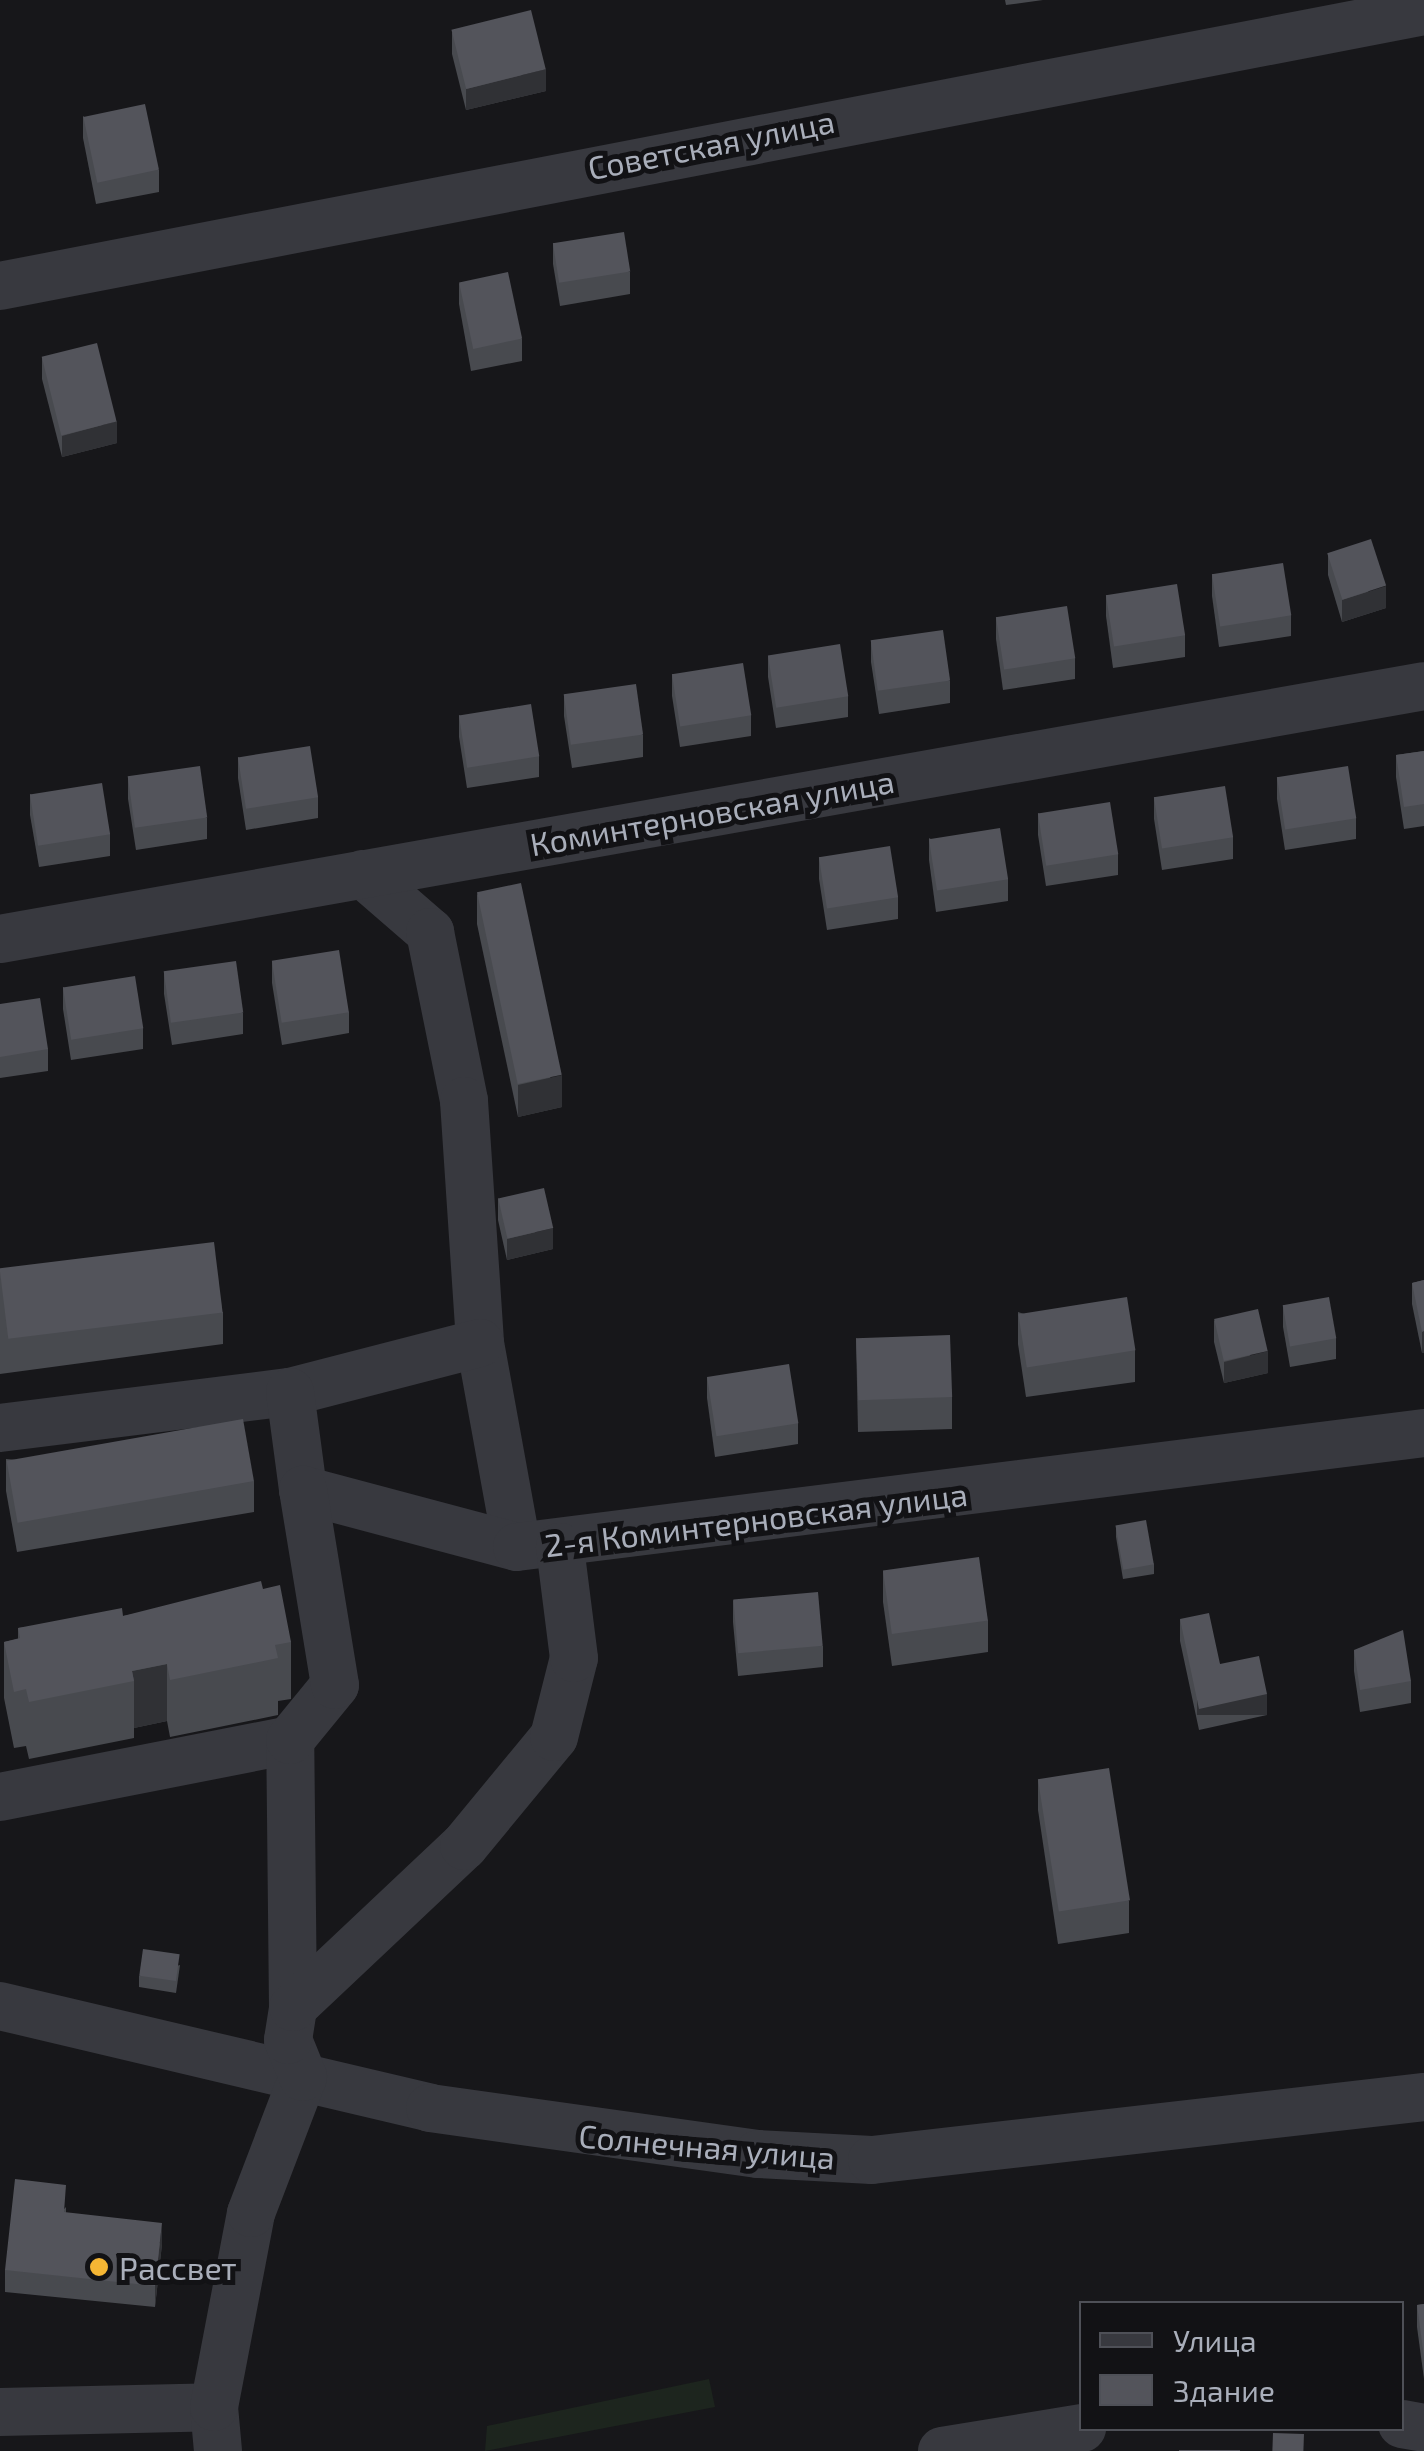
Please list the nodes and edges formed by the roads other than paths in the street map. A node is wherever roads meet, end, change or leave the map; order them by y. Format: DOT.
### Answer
graph roads {
  1 [pos="1424,10"];
  2 [pos="0,286"];
  3 [pos="1424,686"];
  4 [pos="363,874"];
  5 [pos="0,939"];
  6 [pos="480,1343"];
  7 [pos="290,1392"];
  8 [pos="0,1428"];
  9 [pos="1424,1432"];
  10 [pos="303,1490"];
  11 [pos="538,1546"];
  12 [pos="290,1740"];
  13 [pos="0,1797"];
  14 [pos="0,2006"];
  15 [pos="292,2006"];
  16 [pos="304,2077"];
  17 [pos="1424,2097"];
  18 [pos="0,2412"];
  19 [pos="1079,2428"];
  20 [pos="216,2429"];
  21 [pos="942,2451"];
  1 -- 2 [label="street, Советская улица"];
  3 -- 4 [label="street, Коминтерновская улица"];
  4 -- 5 [label="street, Коминтерновская улица"];
  4 -- 6 [label="street"];
  6 -- 7 [label="street"];
  6 -- 11 [label="street"];
  7 -- 8 [label="street"];
  7 -- 10 [label="street"];
  9 -- 11 [label="street, 2-я Коминтерновская улица"];
  10 -- 11 [label="street, 2-я Коминтерновская улица"];
  10 -- 12 [label="street"];
  11 -- 15 [label="street"];
  12 -- 13 [label="street"];
  12 -- 15 [label="street"];
  14 -- 16 [label="street, Солнечная улица"];
  15 -- 16 [label="street"];
  16 -- 17 [label="street, Солнечная улица"];
  16 -- 20 [label="street"];
  18 -- 20 [label="street"];
  19 -- 21 [label="street"];
}
